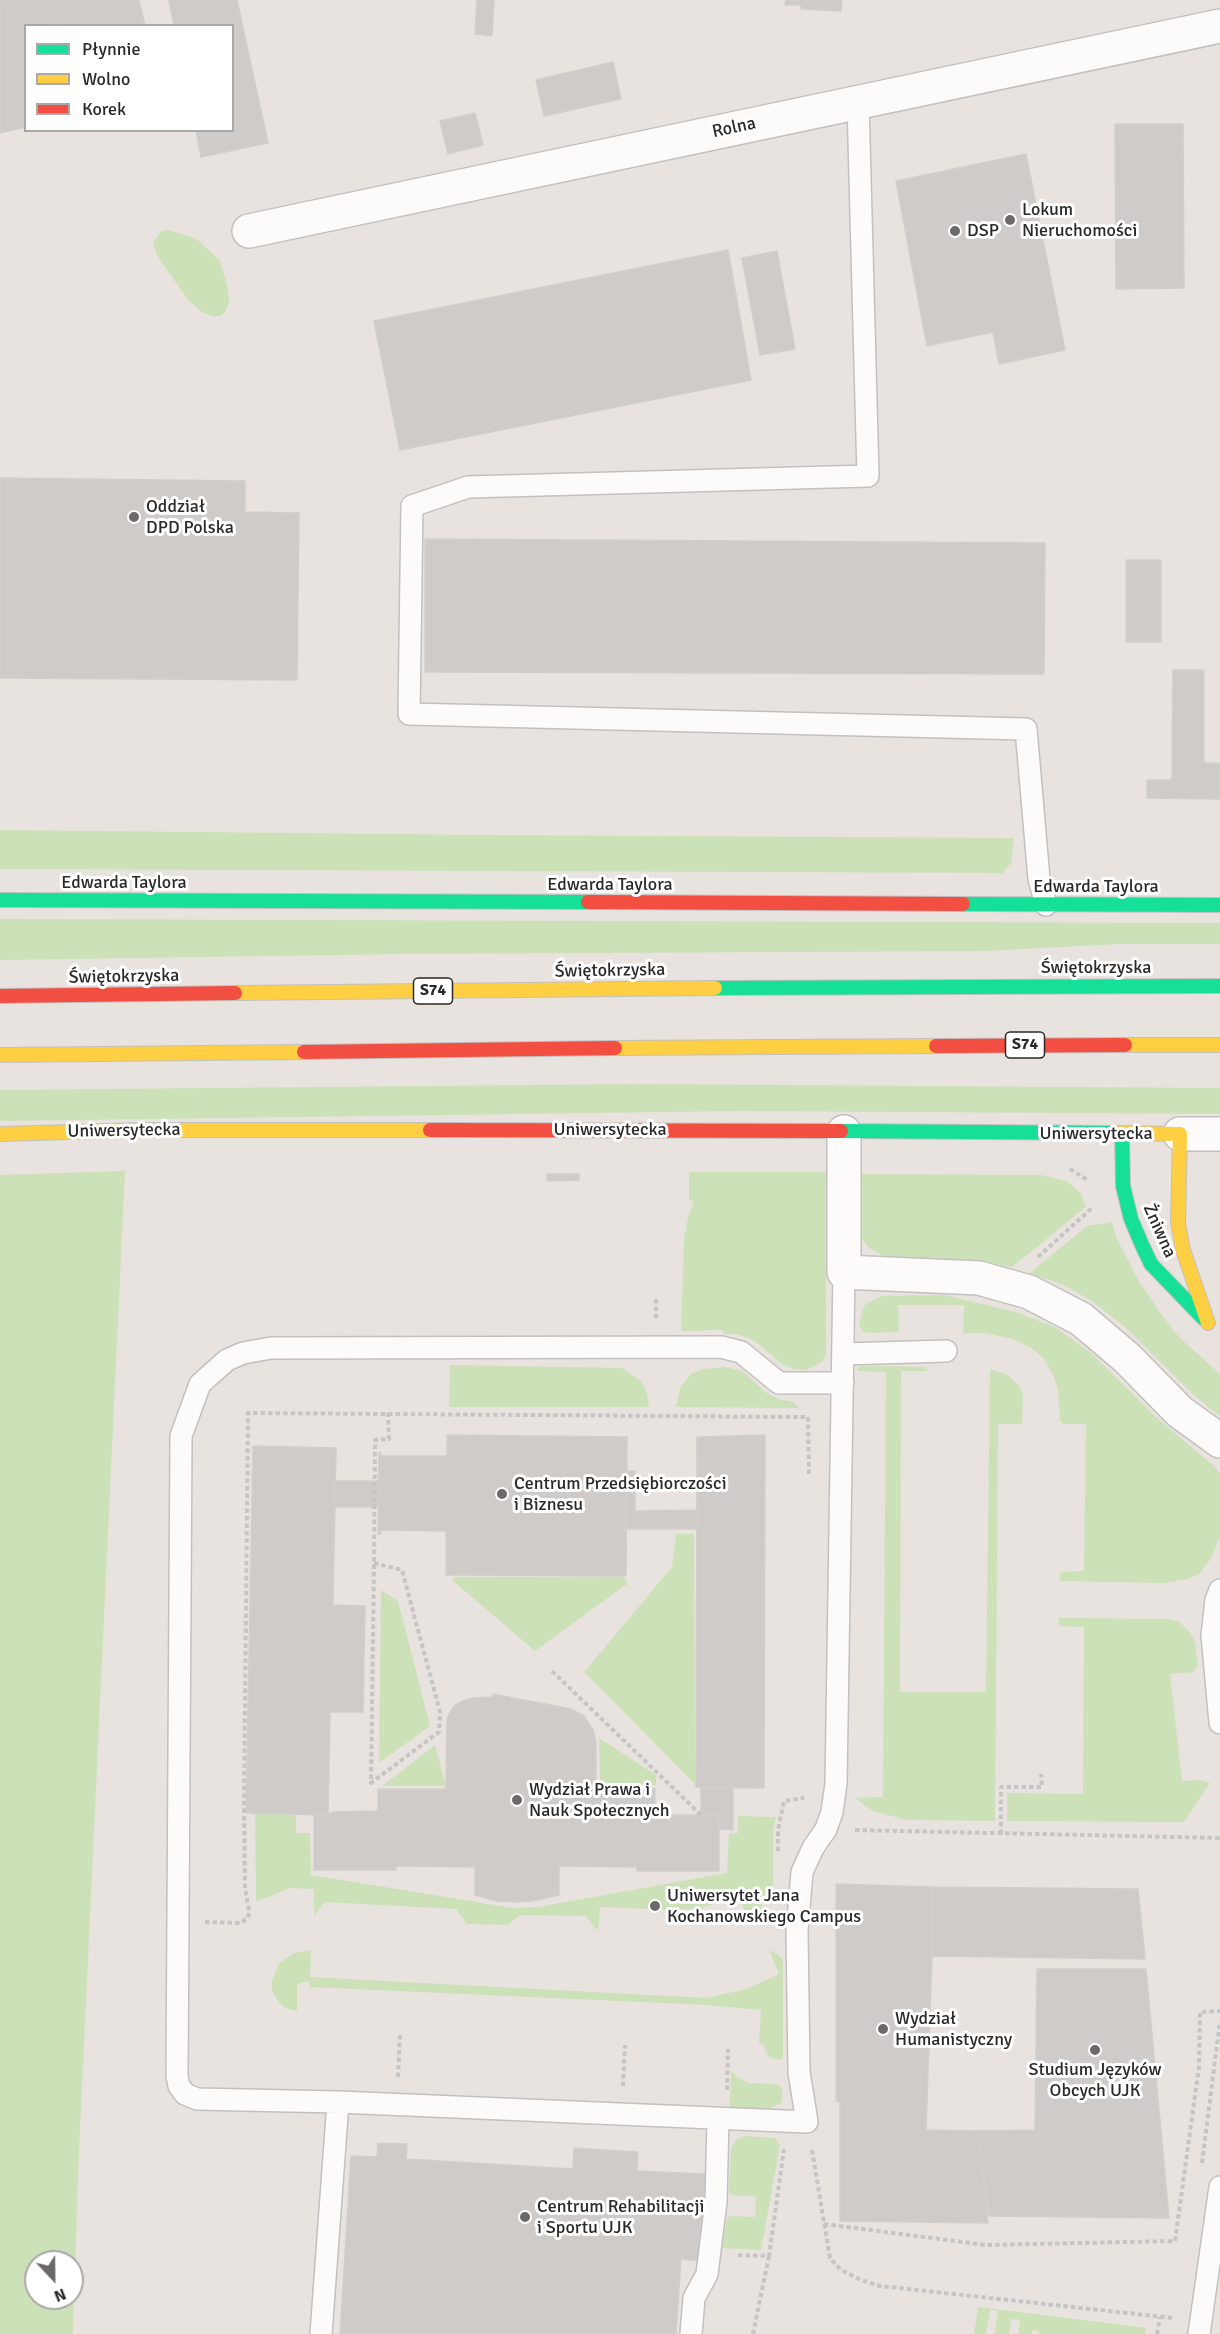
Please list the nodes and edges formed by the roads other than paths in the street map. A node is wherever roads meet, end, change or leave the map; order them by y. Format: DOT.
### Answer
graph roads {
  1 [pos="1220,26"];
  2 [pos="858,102"];
  3 [pos="249,231"];
  4 [pos="0,900"];
  5 [pos="1046,905"];
  6 [pos="1220,905"];
  7 [pos="1220,986"];
  8 [pos="0,996"];
  9 [pos="1220,1045"];
  10 [pos="0,1055"];
  11 [pos="844,1132"];
  12 [pos="0,1134"];
  13 [pos="1122,1134"];
  14 [pos="1180,1134"];
  15 [pos="1220,1134"];
  16 [pos="844,1272"];
  17 [pos="1208,1323"];
  18 [pos="1220,1336"];
  19 [pos="946,1351"];
  20 [pos="844,1354"];
  21 [pos="843,1383"];
  22 [pos="1220,1441"];
  23 [pos="1220,1590"];
  24 [pos="1220,1723"];
  25 [pos="338,2103"];
  26 [pos="722,2119"];
  27 [pos="1220,2187"];
  28 [pos="321,2334"];
  29 [pos="691,2334"];
  30 [pos="1199,2334"];
  1 -- 2 [label="street, Rolna"];
  2 -- 3 [label="street, Rolna"];
  2 -- 5 [label="lane"];
  4 -- 5 [label="main road, Edwarda Taylora"];
  5 -- 6 [label="main road, Edwarda Taylora"];
  7 -- 8 [label="main road, Świętokrzyska / S74"];
  9 -- 10 [label="main road, S74"];
  11 -- 12 [label="main road, Uniwersytecka"];
  11 -- 13 [label="main road, Uniwersytecka"];
  11 -- 16 [label="street"];
  13 -- 14 [label="main road, Uniwersytecka"];
  13 -- 17 [label="main road, Żniwna"];
  14 -- 15 [label="street, Uniwersytecka"];
  14 -- 17 [label="main road, Żniwna"];
  16 -- 20 [label="lane"];
  16 -- 22 [label="street"];
  17 -- 18 [label="main road, Żniwna"];
  19 -- 20 [label="lane"];
  20 -- 21 [label="lane"];
  21 -- 25 [label="lane"];
  21 -- 26 [label="lane"];
  23 -- 24 [label="lane"];
  25 -- 26 [label="lane"];
  25 -- 28 [label="lane"];
  26 -- 29 [label="lane"];
  27 -- 30 [label="lane"];
}
